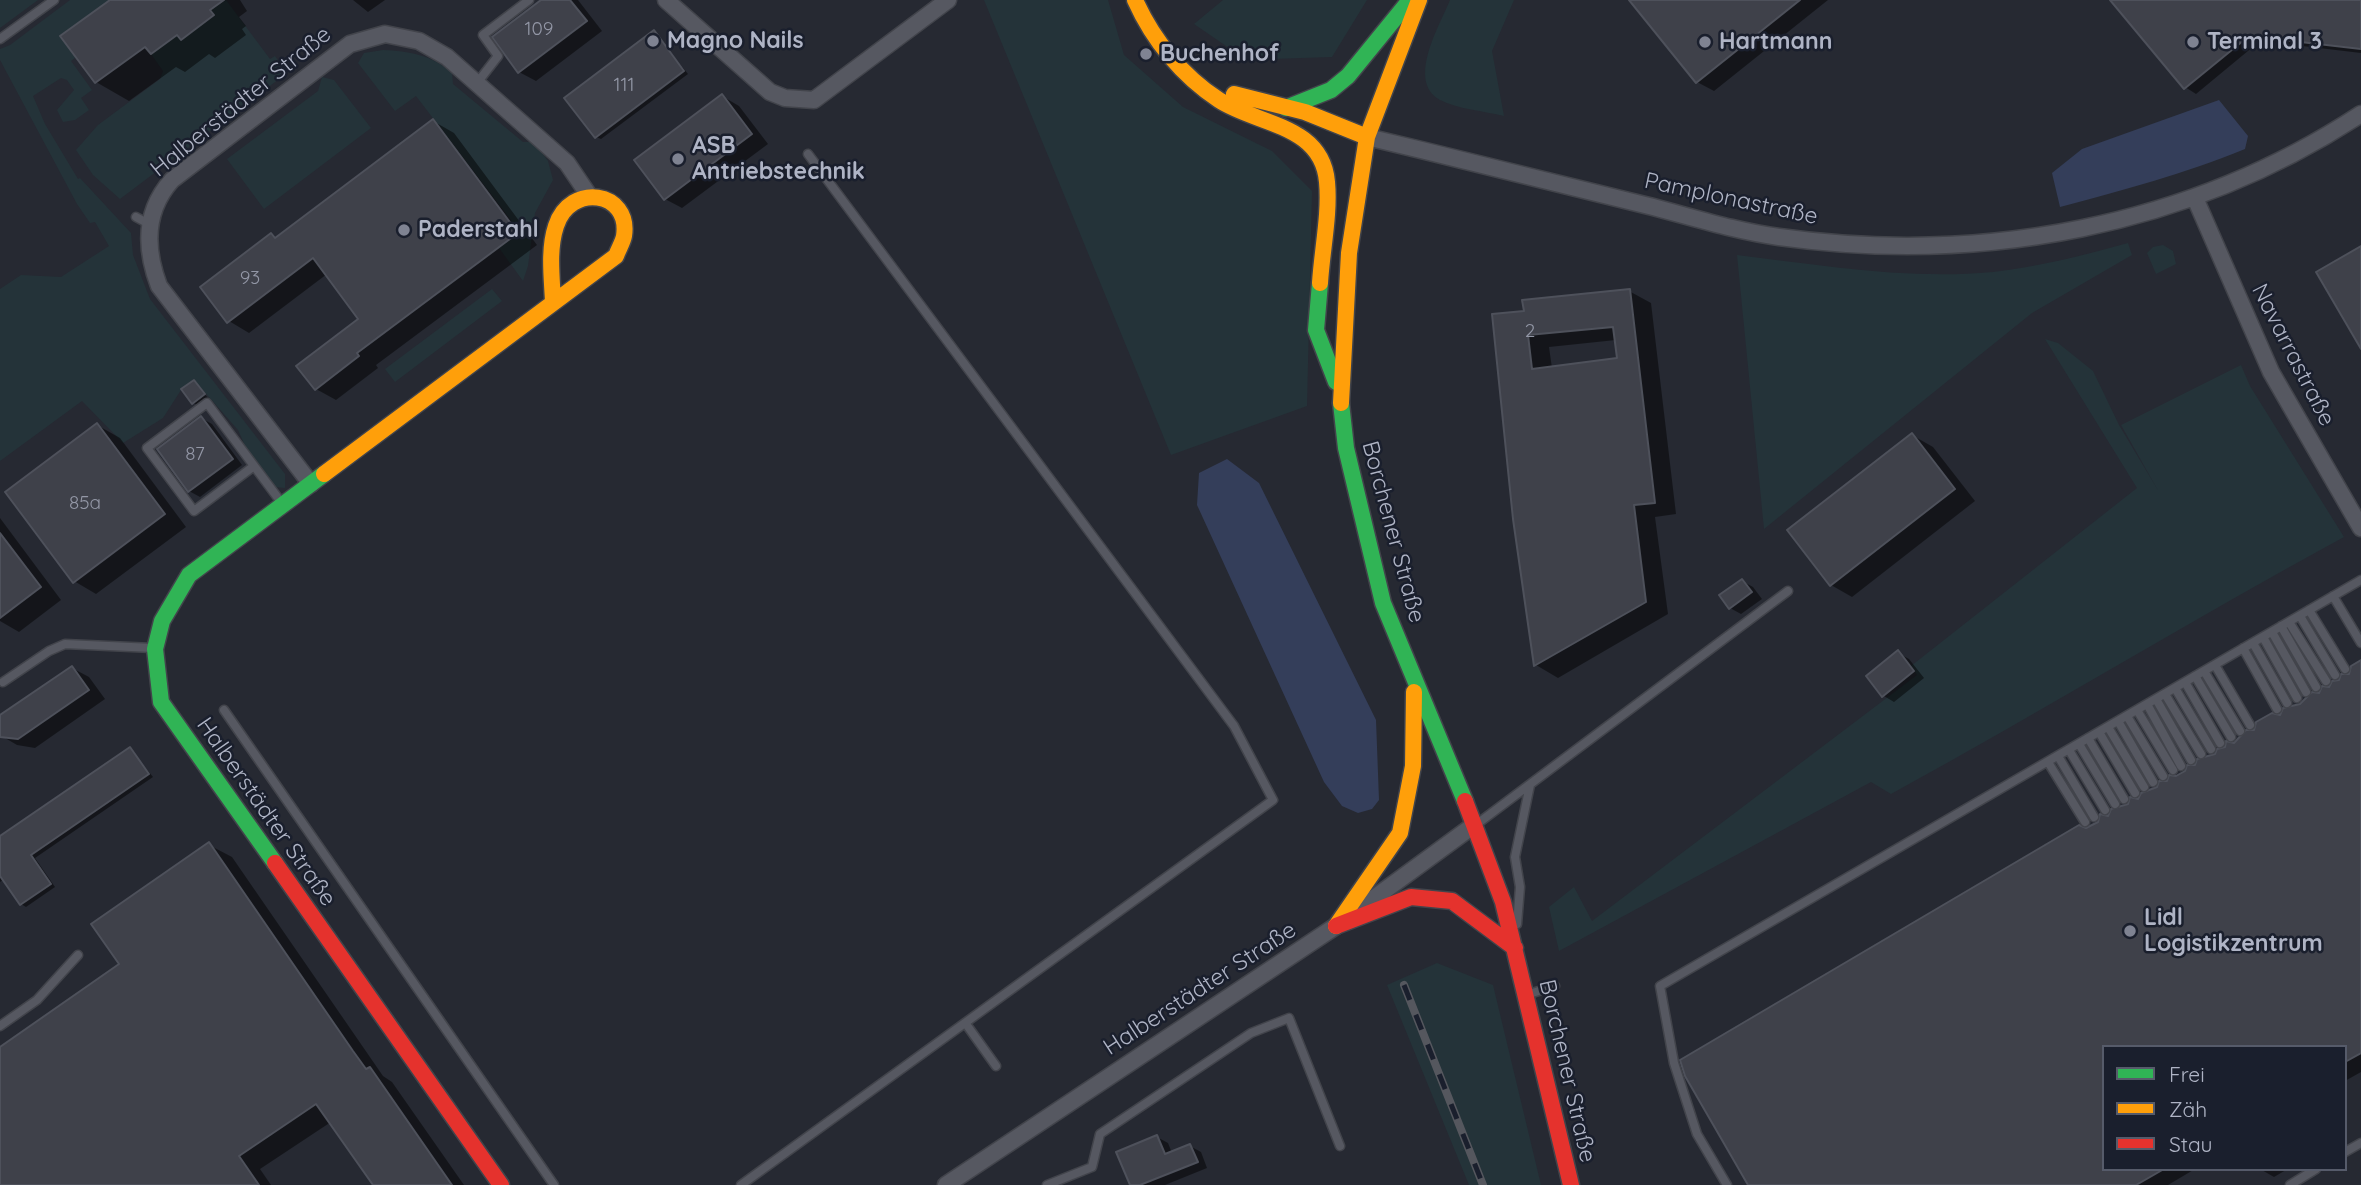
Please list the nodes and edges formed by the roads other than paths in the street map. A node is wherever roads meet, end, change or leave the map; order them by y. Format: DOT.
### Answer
graph roads {
  1 [pos="54,0"];
  2 [pos="529,0"];
  3 [pos="666,0"];
  4 [pos="948,0"];
  5 [pos="1135,0"];
  6 [pos="1410,0"];
  7 [pos="1419,0"];
  8 [pos="0,39"];
  9 [pos="1199,82"];
  10 [pos="477,83"];
  11 [pos="1286,108"];
  12 [pos="2361,114"];
  13 [pos="1367,137"];
  14 [pos="808,154"];
  15 [pos="587,194"];
  16 [pos="2194,198"];
  17 [pos="553,302"];
  18 [pos="1340,391"];
  19 [pos="254,466"];
  20 [pos="311,484"];
  21 [pos="283,505"];
  22 [pos="2361,528"];
  23 [pos="2361,580"];
  24 [pos="1788,591"];
  25 [pos="2333,596"];
  26 [pos="2309,610"];
  27 [pos="2300,615"];
  28 [pos="2285,624"];
  29 [pos="2272,632"];
  30 [pos="2263,637"];
  31 [pos="2253,643"];
  32 [pos="2361,643"];
  33 [pos="153,648"];
  34 [pos="2244,648"];
  35 [pos="2215,665"];
  36 [pos="2345,670"];
  37 [pos="2204,671"];
  38 [pos="2335,675"];
  39 [pos="2195,676"];
  40 [pos="2326,681"];
  41 [pos="4,682"];
  42 [pos="1415,682"];
  43 [pos="2185,682"];
  44 [pos="2316,687"];
  45 [pos="2175,688"];
  46 [pos="2306,692"];
  47 [pos="2165,694"];
  48 [pos="2297,698"];
  49 [pos="2156,699"];
  50 [pos="2287,703"];
  51 [pos="2147,704"];
  52 [pos="2277,709"];
  53 [pos="225,710"];
  54 [pos="2137,710"];
  55 [pos="2127,716"];
  56 [pos="2118,721"];
  57 [pos="2250,725"];
  58 [pos="2108,727"];
  59 [pos="2240,731"];
  60 [pos="2099,732"];
  61 [pos="2231,737"];
  62 [pos="2088,738"];
  63 [pos="2220,743"];
  64 [pos="2079,744"];
  65 [pos="2211,748"];
  66 [pos="2068,750"];
  67 [pos="2201,754"];
  68 [pos="2058,756"];
  69 [pos="2191,760"];
  70 [pos="2048,762"];
  71 [pos="2163,776"];
  72 [pos="2153,782"];
  73 [pos="1530,785"];
  74 [pos="2144,788"];
  75 [pos="2135,793"];
  76 [pos="2124,799"];
  77 [pos="2115,804"];
  78 [pos="2105,810"];
  79 [pos="2094,817"];
  80 [pos="2085,822"];
  81 [pos="1475,825"];
  82 [pos="1336,926"];
  83 [pos="1515,948"];
  84 [pos="78,955"];
  85 [pos="1555,986"];
  86 [pos="1526,995"];
  87 [pos="966,1024"];
  88 [pos="0,1026"];
  89 [pos="996,1066"];
  90 [pos="1340,1146"];
  91 [pos="2313,1171"];
  92 [pos="501,1185"];
  93 [pos="554,1185"];
  94 [pos="741,1185"];
  95 [pos="946,1185"];
  96 [pos="1047,1185"];
  97 [pos="1571,1185"];
  98 [pos="1727,1185"];
  99 [pos="2290,1185"];
  1 -- 8 [label="lane"];
  2 -- 10 [label="lane"];
  3 -- 4 [label="street"];
  5 -- 9 [label="main road"];
  6 -- 11 [label="main road"];
  7 -- 13 [label="main road, Borchener Straße"];
  9 -- 11 [label="main road"];
  9 -- 18 [label="main road"];
  10 -- 15 [label="street, Halberstädter Straße"];
  10 -- 20 [label="street, Halberstädter Straße"];
  11 -- 13 [label="main road"];
  12 -- 16 [label="street, Pamplonastraße"];
  13 -- 16 [label="street, Pamplonastraße"];
  13 -- 18 [label="main road, Borchener Straße"];
  14 -- 87 [label="lane"];
  15 -- 17 [label="main road"];
  15 -- 17 [label="main road, Halberstädter Straße"];
  16 -- 22 [label="street, Navarrastraße"];
  17 -- 20 [label="main road, Halberstädter Straße"];
  18 -- 42 [label="main road, Borchener Straße"];
  19 -- 19 [label="lane"];
  19 -- 21 [label="lane"];
  20 -- 21 [label="main road, Halberstädter Straße"];
  21 -- 33 [label="main road, Halberstädter Straße"];
  23 -- 25 [label="lane"];
  24 -- 73 [label="lane"];
  25 -- 26 [label="lane"];
  25 -- 32 [label="lane"];
  26 -- 27 [label="lane"];
  26 -- 36 [label="lane"];
  27 -- 28 [label="lane"];
  27 -- 38 [label="lane"];
  28 -- 29 [label="lane"];
  28 -- 40 [label="lane"];
  28 -- 44 [label="lane"];
  29 -- 30 [label="lane"];
  29 -- 46 [label="lane"];
  30 -- 31 [label="lane"];
  30 -- 48 [label="lane"];
  31 -- 34 [label="lane"];
  31 -- 50 [label="lane"];
  33 -- 41 [label="lane"];
  33 -- 92 [label="main road, Halberstädter Straße"];
  34 -- 35 [label="lane"];
  34 -- 52 [label="lane"];
  35 -- 37 [label="lane"];
  35 -- 57 [label="lane"];
  37 -- 39 [label="lane"];
  37 -- 59 [label="lane"];
  39 -- 43 [label="lane"];
  39 -- 61 [label="lane"];
  42 -- 81 [label="main road, Borchener Straße"];
  42 -- 82 [label="main road"];
  43 -- 45 [label="lane"];
  43 -- 63 [label="lane"];
  45 -- 47 [label="lane"];
  45 -- 65 [label="lane"];
  47 -- 49 [label="lane"];
  47 -- 67 [label="lane"];
  49 -- 51 [label="lane"];
  49 -- 69 [label="lane"];
  51 -- 54 [label="lane"];
  51 -- 54 [label="lane"];
  53 -- 93 [label="lane"];
  54 -- 55 [label="lane"];
  55 -- 56 [label="lane"];
  55 -- 71 [label="lane"];
  56 -- 58 [label="lane"];
  56 -- 72 [label="lane"];
  58 -- 60 [label="lane"];
  58 -- 74 [label="lane"];
  60 -- 62 [label="lane"];
  60 -- 75 [label="lane"];
  62 -- 64 [label="lane"];
  62 -- 76 [label="lane"];
  64 -- 66 [label="lane"];
  64 -- 77 [label="lane"];
  66 -- 68 [label="lane"];
  66 -- 78 [label="lane"];
  68 -- 70 [label="lane"];
  68 -- 79 [label="lane"];
  70 -- 80 [label="lane"];
  70 -- 98 [label="lane"];
  73 -- 81 [label="lane"];
  73 -- 83 [label="lane"];
  81 -- 82 [label="street, Halberstädter Straße"];
  81 -- 83 [label="main road, Borchener Straße"];
  82 -- 83 [label="main road"];
  82 -- 95 [label="street, Halberstädter Straße"];
  83 -- 86 [label="main road, Borchener Straße"];
  84 -- 88 [label="lane"];
  85 -- 86 [label="lane"];
  86 -- 97 [label="main road, Borchener Straße"];
  87 -- 89 [label="lane"];
  87 -- 94 [label="lane"];
  90 -- 96 [label="lane"];
  91 -- 99 [label="lane"];
}
